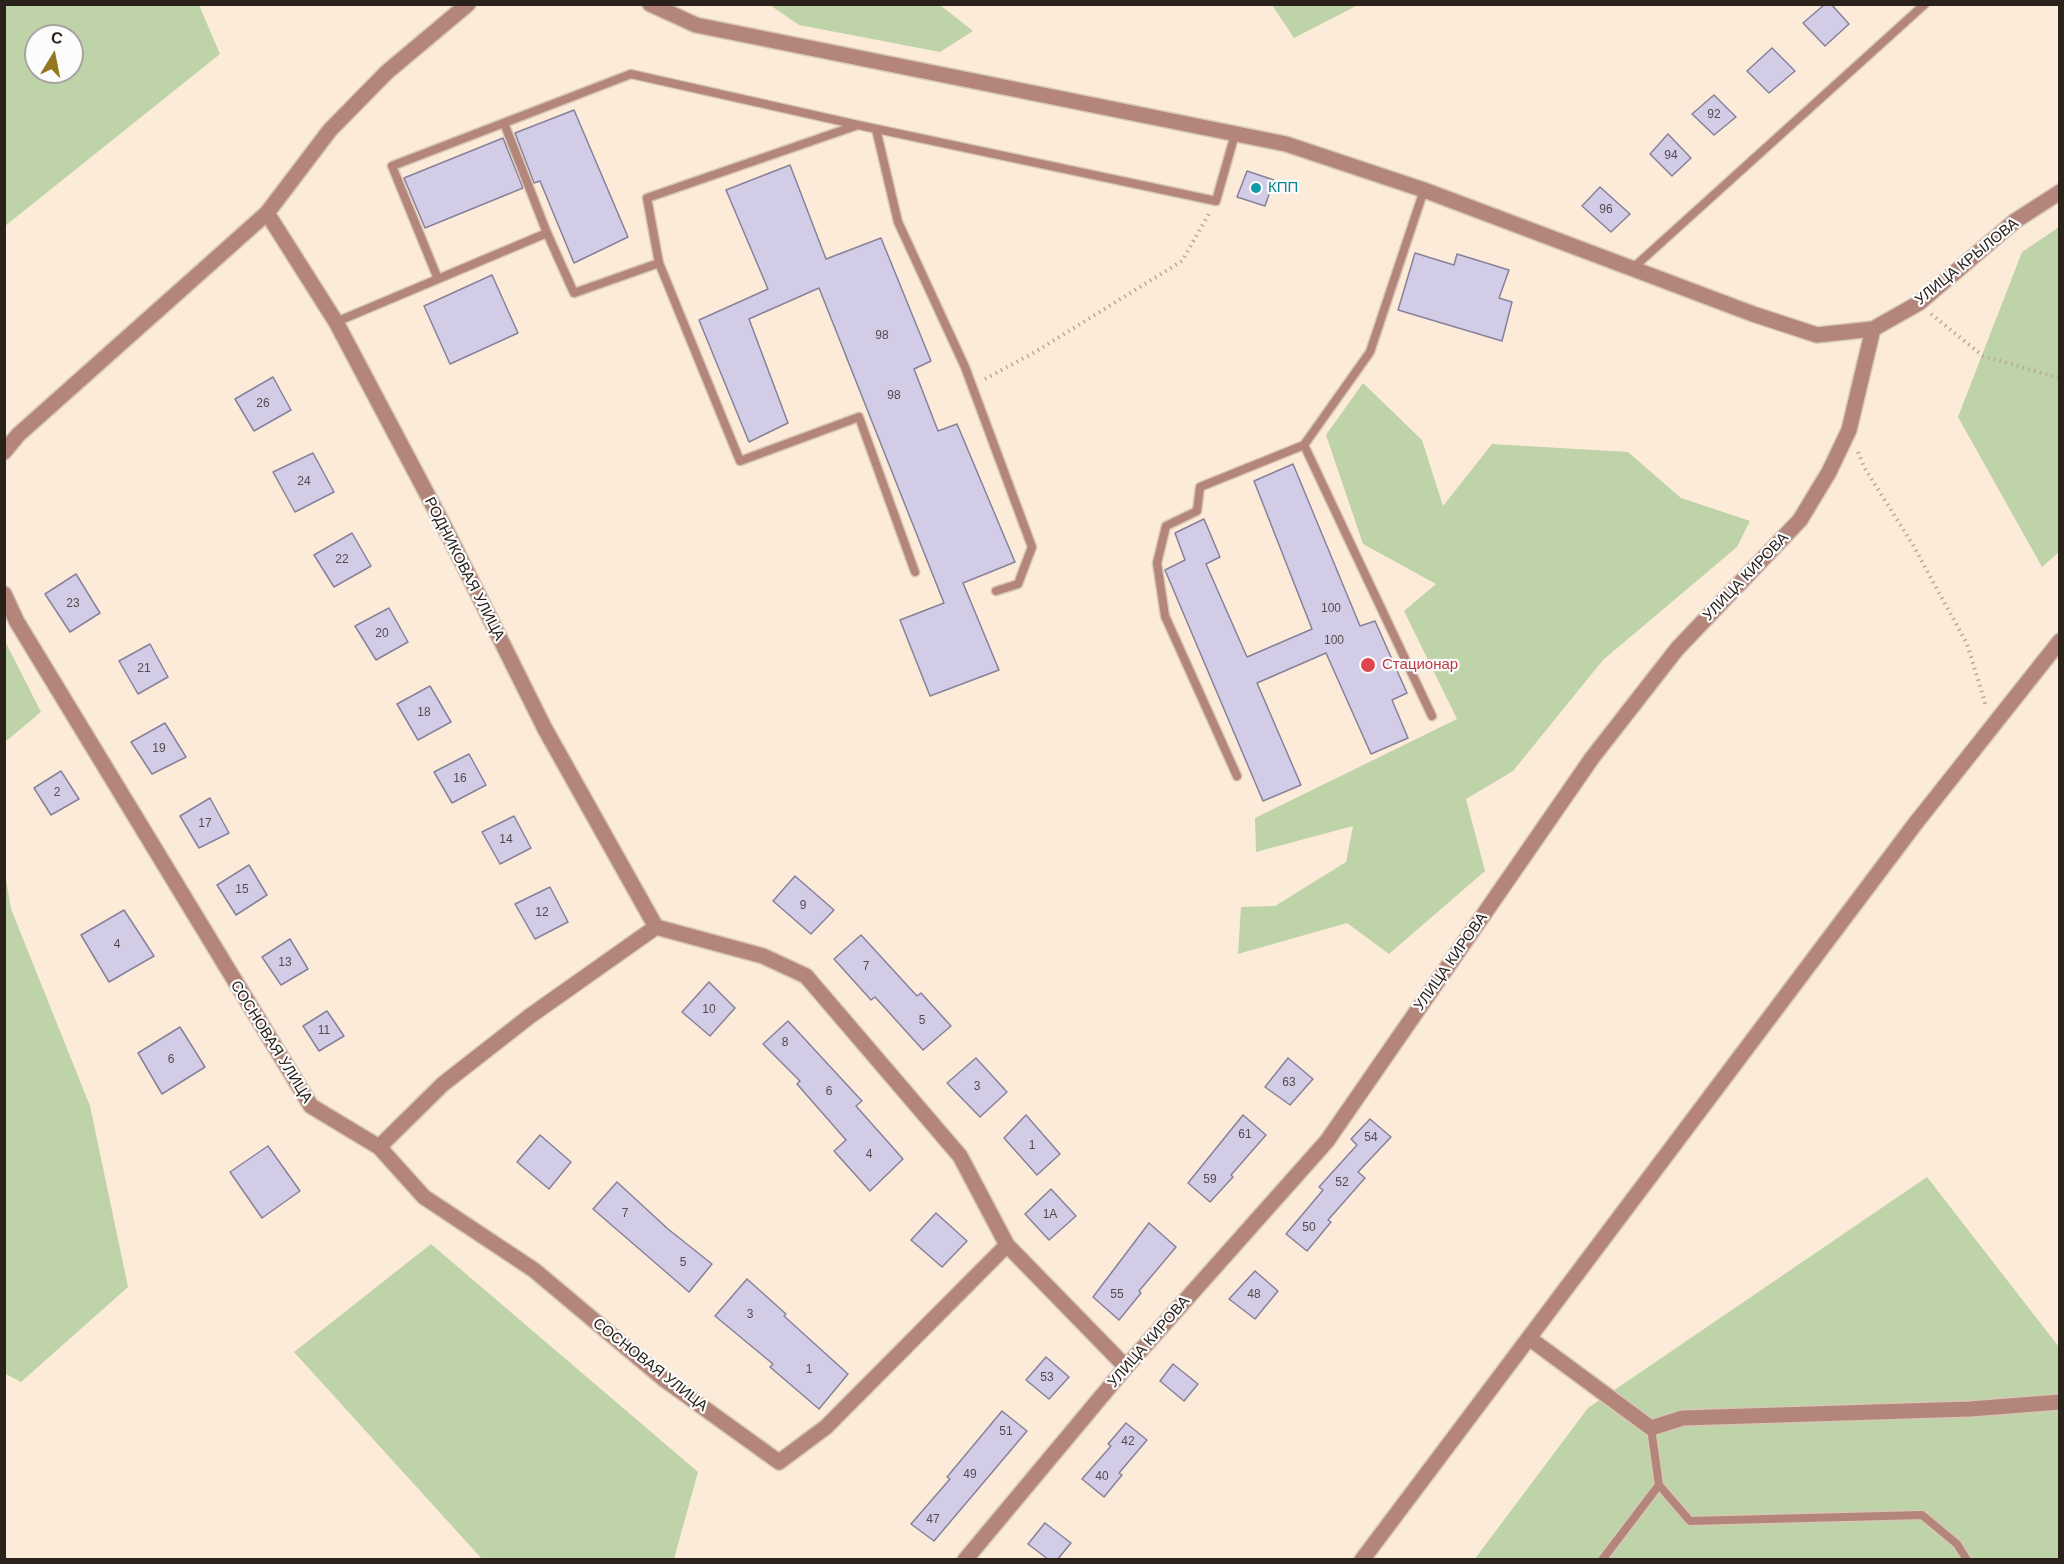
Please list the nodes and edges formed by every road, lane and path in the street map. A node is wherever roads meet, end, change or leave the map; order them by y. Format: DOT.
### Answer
graph roads {
  1 [pos="468,4"];
  2 [pos="650,4"];
  3 [pos="1925,4"];
  4 [pos="504,123"];
  5 [pos="858,125"];
  6 [pos="876,129"];
  7 [pos="1235,134"];
  8 [pos="1424,190"];
  9 [pos="2060,192"];
  10 [pos="1216,201"];
  11 [pos="267,213"];
  12 [pos="547,233"];
  13 [pos="659,263"];
  14 [pos="1633,268"];
  15 [pos="438,279"];
  16 [pos="1919,303"];
  17 [pos="336,322"];
  18 [pos="1873,329"];
  19 [pos="2060,378"];
  20 [pos="972,386"];
  21 [pos="1849,430"];
  22 [pos="1304,445"];
  23 [pos="4,452"];
  24 [pos="915,572"];
  25 [pos="996,591"];
  26 [pos="4,594"];
  27 [pos="2060,641"];
  28 [pos="1432,716"];
  29 [pos="1992,727"];
  30 [pos="1237,776"];
  31 [pos="656,927"];
  32 [pos="379,1147"];
  33 [pos="1007,1245"];
  34 [pos="1529,1338"];
  35 [pos="1126,1367"];
  36 [pos="2060,1402"];
  37 [pos="1651,1428"];
  38 [pos="1659,1485"];
  39 [pos="965,1560"];
  40 [pos="1362,1560"];
  41 [pos="1602,1560"];
  42 [pos="1967,1560"];
  1 -- 11 [label="street"];
  2 -- 7 [label="street"];
  3 -- 14 [label="lane"];
  4 -- 5 [label="lane"];
  4 -- 12 [label="lane"];
  4 -- 15 [label="lane"];
  5 -- 6 [label="lane"];
  5 -- 13 [label="lane"];
  6 -- 10 [label="lane"];
  6 -- 20 [label="lane"];
  7 -- 8 [label="street"];
  7 -- 10 [label="lane"];
  8 -- 14 [label="street"];
  8 -- 22 [label="lane"];
  9 -- 16 [label="street, УЛИЦА КРЫЛОВА"];
  10 -- 20 [label="path"];
  11 -- 17 [label="street, РОДНИКОВАЯ УЛИЦА"];
  11 -- 23 [label="street"];
  12 -- 13 [label="lane"];
  12 -- 15 [label="lane"];
  13 -- 24 [label="lane"];
  14 -- 18 [label="street"];
  15 -- 17 [label="lane"];
  16 -- 18 [label="street, УЛИЦА КРЫЛОВА"];
  16 -- 19 [label="path"];
  17 -- 31 [label="street, РОДНИКОВАЯ УЛИЦА"];
  18 -- 21 [label="street, УЛИЦА КИРОВА"];
  20 -- 25 [label="lane"];
  21 -- 29 [label="path"];
  21 -- 35 [label="street, УЛИЦА КИРОВА"];
  22 -- 28 [label="lane"];
  22 -- 30 [label="lane"];
  26 -- 32 [label="street, СОСНОВАЯ УЛИЦА"];
  27 -- 29 [label="street"];
  29 -- 34 [label="street"];
  31 -- 32 [label="street"];
  31 -- 33 [label="street"];
  32 -- 33 [label="street, СОСНОВАЯ УЛИЦА"];
  33 -- 35 [label="street"];
  34 -- 37 [label="street"];
  34 -- 40 [label="street"];
  35 -- 39 [label="street, УЛИЦА КИРОВА"];
  36 -- 37 [label="street"];
  37 -- 38 [label="lane"];
  38 -- 41 [label="lane"];
  38 -- 42 [label="lane"];
}
